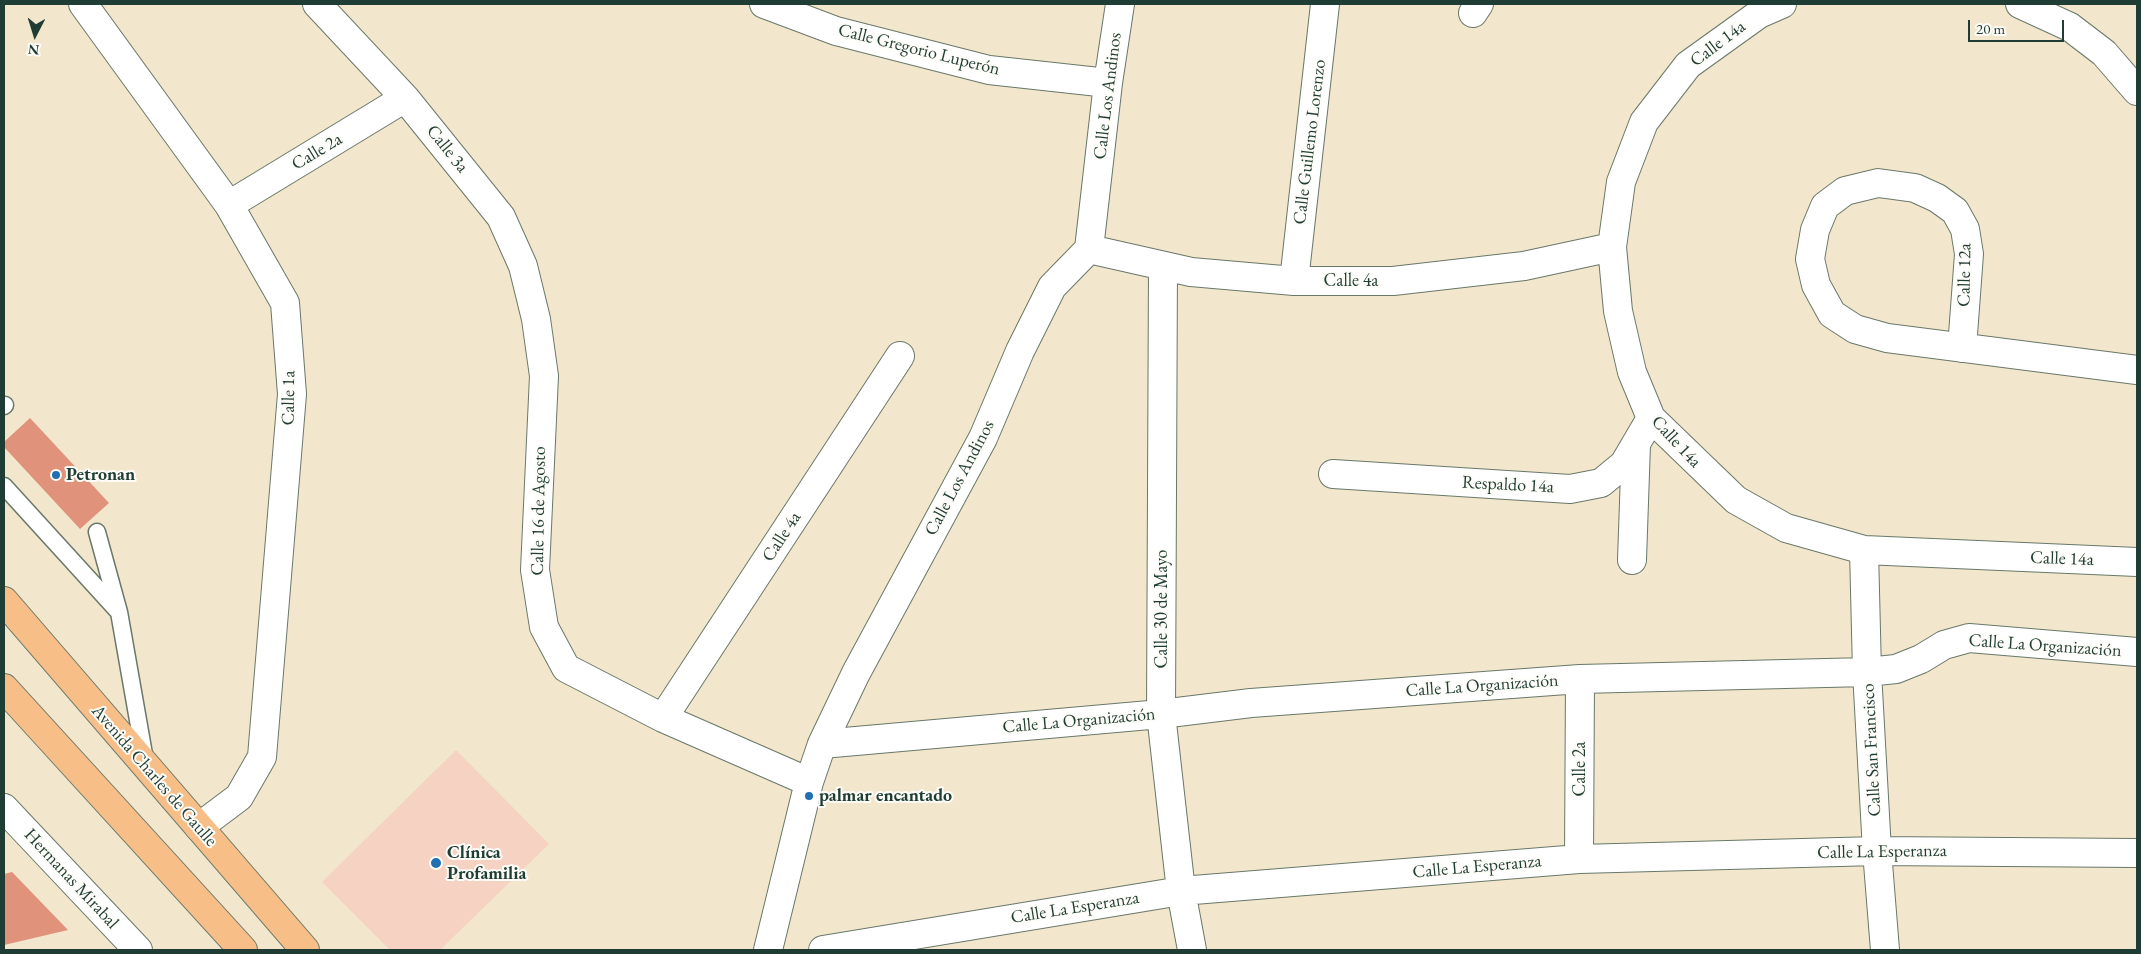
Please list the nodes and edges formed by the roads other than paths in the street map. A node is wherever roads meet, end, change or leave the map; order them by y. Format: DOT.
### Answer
graph roads {
  1 [pos="83,4"];
  2 [pos="317,4"];
  3 [pos="764,4"];
  4 [pos="1120,4"];
  5 [pos="1326,4"];
  6 [pos="1782,4"];
  7 [pos="2020,4"];
  8 [pos="791,9"];
  9 [pos="2126,67"];
  10 [pos="1108,82"];
  11 [pos="2137,91"];
  12 [pos="405,98"];
  13 [pos="229,206"];
  14 [pos="1612,247"];
  15 [pos="1089,249"];
  16 [pos="1163,266"];
  17 [pos="1294,280"];
  18 [pos="536,319"];
  19 [pos="1962,348"];
  20 [pos="900,356"];
  21 [pos="2137,370"];
  22 [pos="1651,418"];
  23 [pos="1636,444"];
  24 [pos="1333,474"];
  25 [pos="4,486"];
  26 [pos="97,532"];
  27 [pos="1864,550"];
  28 [pos="1632,560"];
  29 [pos="2137,562"];
  30 [pos="4,602"];
  31 [pos="119,612"];
  32 [pos="2137,652"];
  33 [pos="1867,672"];
  34 [pos="1580,679"];
  35 [pos="4,688"];
  36 [pos="1161,714"];
  37 [pos="664,718"];
  38 [pos="822,744"];
  39 [pos="146,766"];
  40 [pos="809,782"];
  41 [pos="4,808"];
  42 [pos="199,827"];
  43 [pos="1877,851"];
  44 [pos="2137,852"];
  45 [pos="1579,859"];
  46 [pos="1181,891"];
  47 [pos="138,950"];
  48 [pos="243,950"];
  49 [pos="305,950"];
  50 [pos="768,950"];
  51 [pos="823,950"];
  52 [pos="1192,950"];
  53 [pos="1885,950"];
  1 -- 13 [label="street, Calle 1a"];
  2 -- 12 [label="street, Calle 3a"];
  3 -- 8 [label="street, Calle Gregorio Luperón"];
  4 -- 10 [label="street, Calle Los Andinos"];
  5 -- 17 [label="street, Calle Guillemo Lorenzo"];
  6 -- 14 [label="street, Calle 14a"];
  7 -- 9 [label="street"];
  8 -- 10 [label="street, Calle Gregorio Luperón"];
  9 -- 11 [label="street"];
  10 -- 15 [label="street, Calle Los Andinos"];
  12 -- 13 [label="street, Calle 2a"];
  12 -- 18 [label="street, Calle 3a"];
  13 -- 42 [label="street, Calle 1a"];
  14 -- 17 [label="street, Calle 4a"];
  14 -- 22 [label="street, Calle 14a"];
  15 -- 16 [label="street, Calle 4a"];
  15 -- 38 [label="street, Calle Los Andinos"];
  16 -- 17 [label="street, Calle 4a"];
  16 -- 36 [label="street, Calle 30 de Mayo"];
  18 -- 37 [label="street, Calle 16 de Agosto"];
  19 -- 19 [label="street, Calle 12a"];
  19 -- 21 [label="street, Calle 12a"];
  20 -- 37 [label="street, Calle 4a"];
  22 -- 23 [label="street, Respaldo 14a"];
  22 -- 27 [label="street, Calle 14a"];
  23 -- 24 [label="street, Respaldo 14a"];
  23 -- 28 [label="street"];
  25 -- 31 [label="lane"];
  26 -- 31 [label="lane"];
  27 -- 29 [label="street, Calle 14a"];
  27 -- 33 [label="street, Calle San Francisco"];
  30 -- 39 [label="main road, Avenida Charles de Gaulle"];
  31 -- 39 [label="lane"];
  32 -- 33 [label="street, Calle La Organización"];
  33 -- 34 [label="street, Calle La Organización"];
  33 -- 43 [label="street, Calle San Francisco"];
  34 -- 36 [label="street, Calle La Organización"];
  34 -- 45 [label="street, Calle 2a"];
  35 -- 48 [label="main road"];
  36 -- 38 [label="street, Calle La Organización"];
  36 -- 46 [label="street, Calle 30 de Mayo"];
  37 -- 40 [label="street, Calle 16 de Agosto"];
  38 -- 40 [label="street, Calle Los Andinos"];
  39 -- 42 [label="main road, Avenida Charles de Gaulle"];
  40 -- 50 [label="street, Calle Los Andinos"];
  41 -- 47 [label="street, Hermanas Mirabal"];
  42 -- 49 [label="main road, Avenida Charles de Gaulle"];
  43 -- 44 [label="street, Calle La Esperanza"];
  43 -- 45 [label="street, Calle La Esperanza"];
  43 -- 53 [label="street, Calle San Francisco"];
  45 -- 46 [label="street, Calle La Esperanza"];
  46 -- 51 [label="street, Calle La Esperanza"];
  46 -- 52 [label="street, Calle 30 de Mayo"];
}
